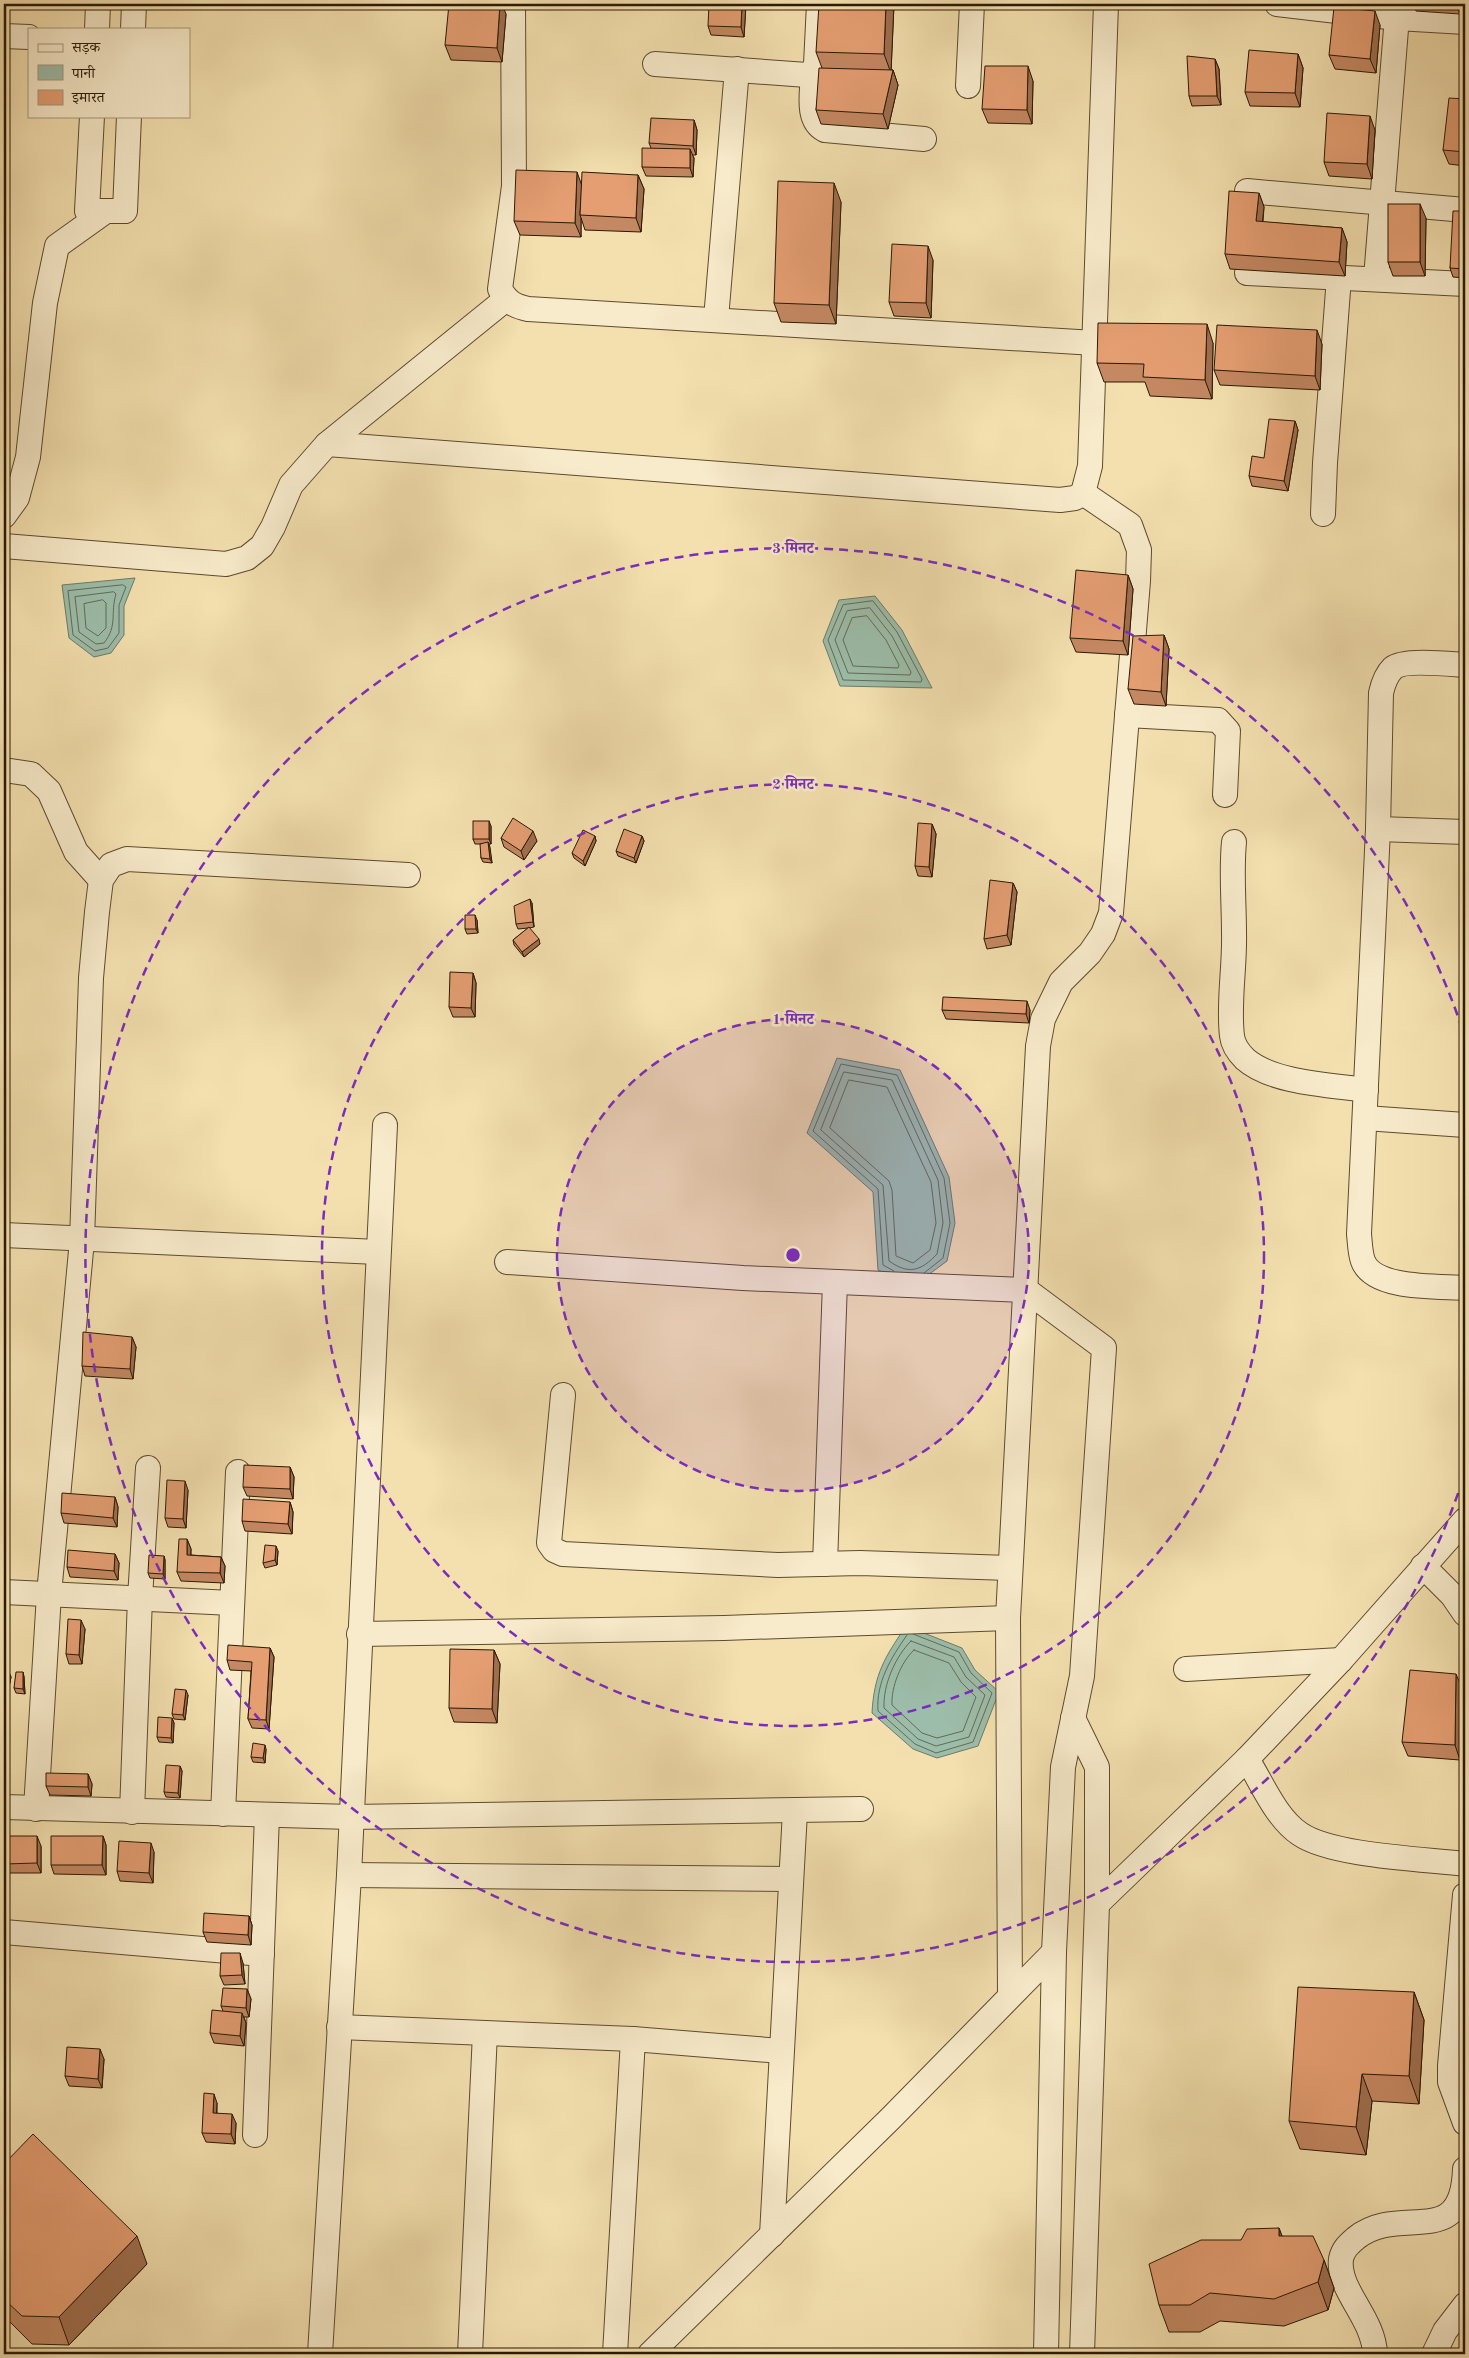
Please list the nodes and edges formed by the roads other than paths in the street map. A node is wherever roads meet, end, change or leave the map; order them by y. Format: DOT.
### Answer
graph roads {
  1 [pos="98,4"];
  2 [pos="134,4"];
  3 [pos="513,4"];
  4 [pos="819,4"];
  5 [pos="972,4"];
  6 [pos="1106,4"];
  7 [pos="1277,4"];
  8 [pos="1397,11"];
  9 [pos="1465,22"];
  10 [pos="97,28"];
  11 [pos="133,28"];
  12 [pos="4,36"];
  13 [pos="28,37"];
  14 [pos="655,64"];
  15 [pos="737,69"];
  16 [pos="813,71"];
  17 [pos="968,86"];
  18 [pos="92,118"];
  19 [pos="129,118"];
  20 [pos="924,139"];
  21 [pos="1248,191"];
  22 [pos="1382,202"];
  23 [pos="1465,210"];
  24 [pos="106,211"];
  25 [pos="1247,273"];
  26 [pos="1339,277"];
  27 [pos="1376,278"];
  28 [pos="1465,284"];
  29 [pos="506,299"];
  30 [pos="716,320"];
  31 [pos="1095,343"];
  32 [pos="327,444"];
  33 [pos="1083,493"];
  34 [pos="1323,514"];
  35 [pos="4,516"];
  36 [pos="4,546"];
  37 [pos="1465,665"];
  38 [pos="1127,715"];
  39 [pos="4,770"];
  40 [pos="1225,795"];
  41 [pos="1378,829"];
  42 [pos="1465,832"];
  43 [pos="1234,842"];
  44 [pos="408,875"];
  45 [pos="101,880"];
  46 [pos="1366,1090"];
  47 [pos="1365,1118"];
  48 [pos="385,1125"];
  49 [pos="1465,1125"];
  50 [pos="4,1235"];
  51 [pos="82,1240"];
  52 [pos="378,1252"];
  53 [pos="507,1262"];
  54 [pos="835,1282"];
  55 [pos="1465,1288"];
  56 [pos="1026,1290"];
  57 [pos="563,1395"];
  58 [pos="148,1468"];
  59 [pos="238,1472"];
  60 [pos="1465,1520"];
  61 [pos="826,1564"];
  62 [pos="1423,1566"];
  63 [pos="1009,1568"];
  64 [pos="4,1592"];
  65 [pos="49,1594"];
  66 [pos="140,1598"];
  67 [pos="232,1603"];
  68 [pos="1465,1614"];
  69 [pos="1008,1618"];
  70 [pos="359,1634"];
  71 [pos="1341,1660"];
  72 [pos="1186,1669"];
  73 [pos="1073,1718"];
  74 [pos="1247,1759"];
  75 [pos="4,1807"];
  76 [pos="36,1809"];
  77 [pos="861,1809"];
  78 [pos="794,1811"];
  79 [pos="132,1812"];
  80 [pos="223,1814"];
  81 [pos="267,1815"];
  82 [pos="351,1817"];
  83 [pos="1465,1864"];
  84 [pos="349,1875"];
  85 [pos="791,1879"];
  86 [pos="1465,1895"];
  87 [pos="1097,1904"];
  88 [pos="4,1932"];
  89 [pos="1054,1952"];
  90 [pos="262,1954"];
  91 [pos="1010,1996"];
  92 [pos="339,2027"];
  93 [pos="485,2033"];
  94 [pos="633,2039"];
  95 [pos="1458,2047"];
  96 [pos="781,2050"];
  97 [pos="1465,2123"];
  98 [pos="255,2135"];
  99 [pos="1465,2169"];
  100 [pos="772,2235"];
  101 [pos="1465,2305"];
  102 [pos="1455,2334"];
  103 [pos="320,2354"];
  104 [pos="470,2354"];
  105 [pos="615,2354"];
  106 [pos="650,2354"];
  107 [pos="1046,2354"];
  108 [pos="1082,2354"];
  109 [pos="1374,2354"];
  110 [pos="1434,2354"];
  1 -- 10 [label="street"];
  2 -- 11 [label="street"];
  3 -- 29 [label="street"];
  4 -- 16 [label="street"];
  5 -- 17 [label="street"];
  6 -- 31 [label="street"];
  7 -- 8 [label="street"];
  8 -- 9 [label="street"];
  8 -- 22 [label="street"];
  12 -- 13 [label="street"];
  14 -- 15 [label="street"];
  15 -- 16 [label="street"];
  15 -- 30 [label="street"];
  16 -- 20 [label="street"];
  18 -- 24 [label="street"];
  19 -- 24 [label="street"];
  21 -- 22 [label="street"];
  22 -- 23 [label="street"];
  22 -- 27 [label="street"];
  24 -- 35 [label="street"];
  25 -- 26 [label="street"];
  26 -- 27 [label="street"];
  26 -- 34 [label="street"];
  27 -- 28 [label="street"];
  29 -- 30 [label="street"];
  29 -- 32 [label="street"];
  30 -- 31 [label="street"];
  31 -- 33 [label="street"];
  32 -- 33 [label="street"];
  32 -- 36 [label="street"];
  33 -- 38 [label="street"];
  37 -- 41 [label="street"];
  38 -- 40 [label="street"];
  38 -- 56 [label="street"];
  39 -- 45 [label="street"];
  41 -- 42 [label="street"];
  41 -- 46 [label="street"];
  43 -- 46 [label="street"];
  44 -- 45 [label="street"];
  45 -- 51 [label="street"];
  46 -- 47 [label="street"];
  47 -- 49 [label="street"];
  47 -- 55 [label="street"];
  48 -- 52 [label="street"];
  50 -- 51 [label="street"];
  51 -- 52 [label="street"];
  51 -- 65 [label="street"];
  52 -- 70 [label="street"];
  53 -- 54 [label="street"];
  54 -- 56 [label="street"];
  54 -- 61 [label="street"];
  56 -- 63 [label="street"];
  56 -- 73 [label="street"];
  57 -- 61 [label="street"];
  58 -- 66 [label="street"];
  59 -- 67 [label="street"];
  60 -- 62 [label="street"];
  61 -- 63 [label="street"];
  62 -- 68 [label="street"];
  62 -- 71 [label="street"];
  63 -- 69 [label="street"];
  64 -- 65 [label="street"];
  65 -- 66 [label="street"];
  65 -- 76 [label="street"];
  66 -- 67 [label="street"];
  66 -- 79 [label="street"];
  67 -- 80 [label="street"];
  69 -- 70 [label="street"];
  69 -- 91 [label="street"];
  70 -- 82 [label="street"];
  71 -- 72 [label="street"];
  71 -- 74 [label="street"];
  73 -- 87 [label="street"];
  73 -- 89 [label="street"];
  74 -- 83 [label="street"];
  74 -- 87 [label="street"];
  75 -- 76 [label="street"];
  76 -- 79 [label="street"];
  77 -- 78 [label="street"];
  78 -- 82 [label="street"];
  78 -- 85 [label="street"];
  79 -- 80 [label="street"];
  80 -- 81 [label="street"];
  81 -- 82 [label="street"];
  81 -- 90 [label="street"];
  82 -- 84 [label="street"];
  84 -- 85 [label="street"];
  84 -- 92 [label="street"];
  85 -- 96 [label="street"];
  86 -- 95 [label="street"];
  87 -- 108 [label="street"];
  88 -- 90 [label="street"];
  89 -- 91 [label="street"];
  89 -- 107 [label="street"];
  90 -- 98 [label="street"];
  91 -- 100 [label="street"];
  92 -- 93 [label="street"];
  92 -- 103 [label="street"];
  93 -- 94 [label="street"];
  93 -- 104 [label="street"];
  94 -- 96 [label="street"];
  94 -- 105 [label="street"];
  95 -- 97 [label="street"];
  96 -- 100 [label="street"];
  99 -- 109 [label="street"];
  100 -- 106 [label="street"];
  101 -- 102 [label="street"];
  102 -- 110 [label="street"];
}
